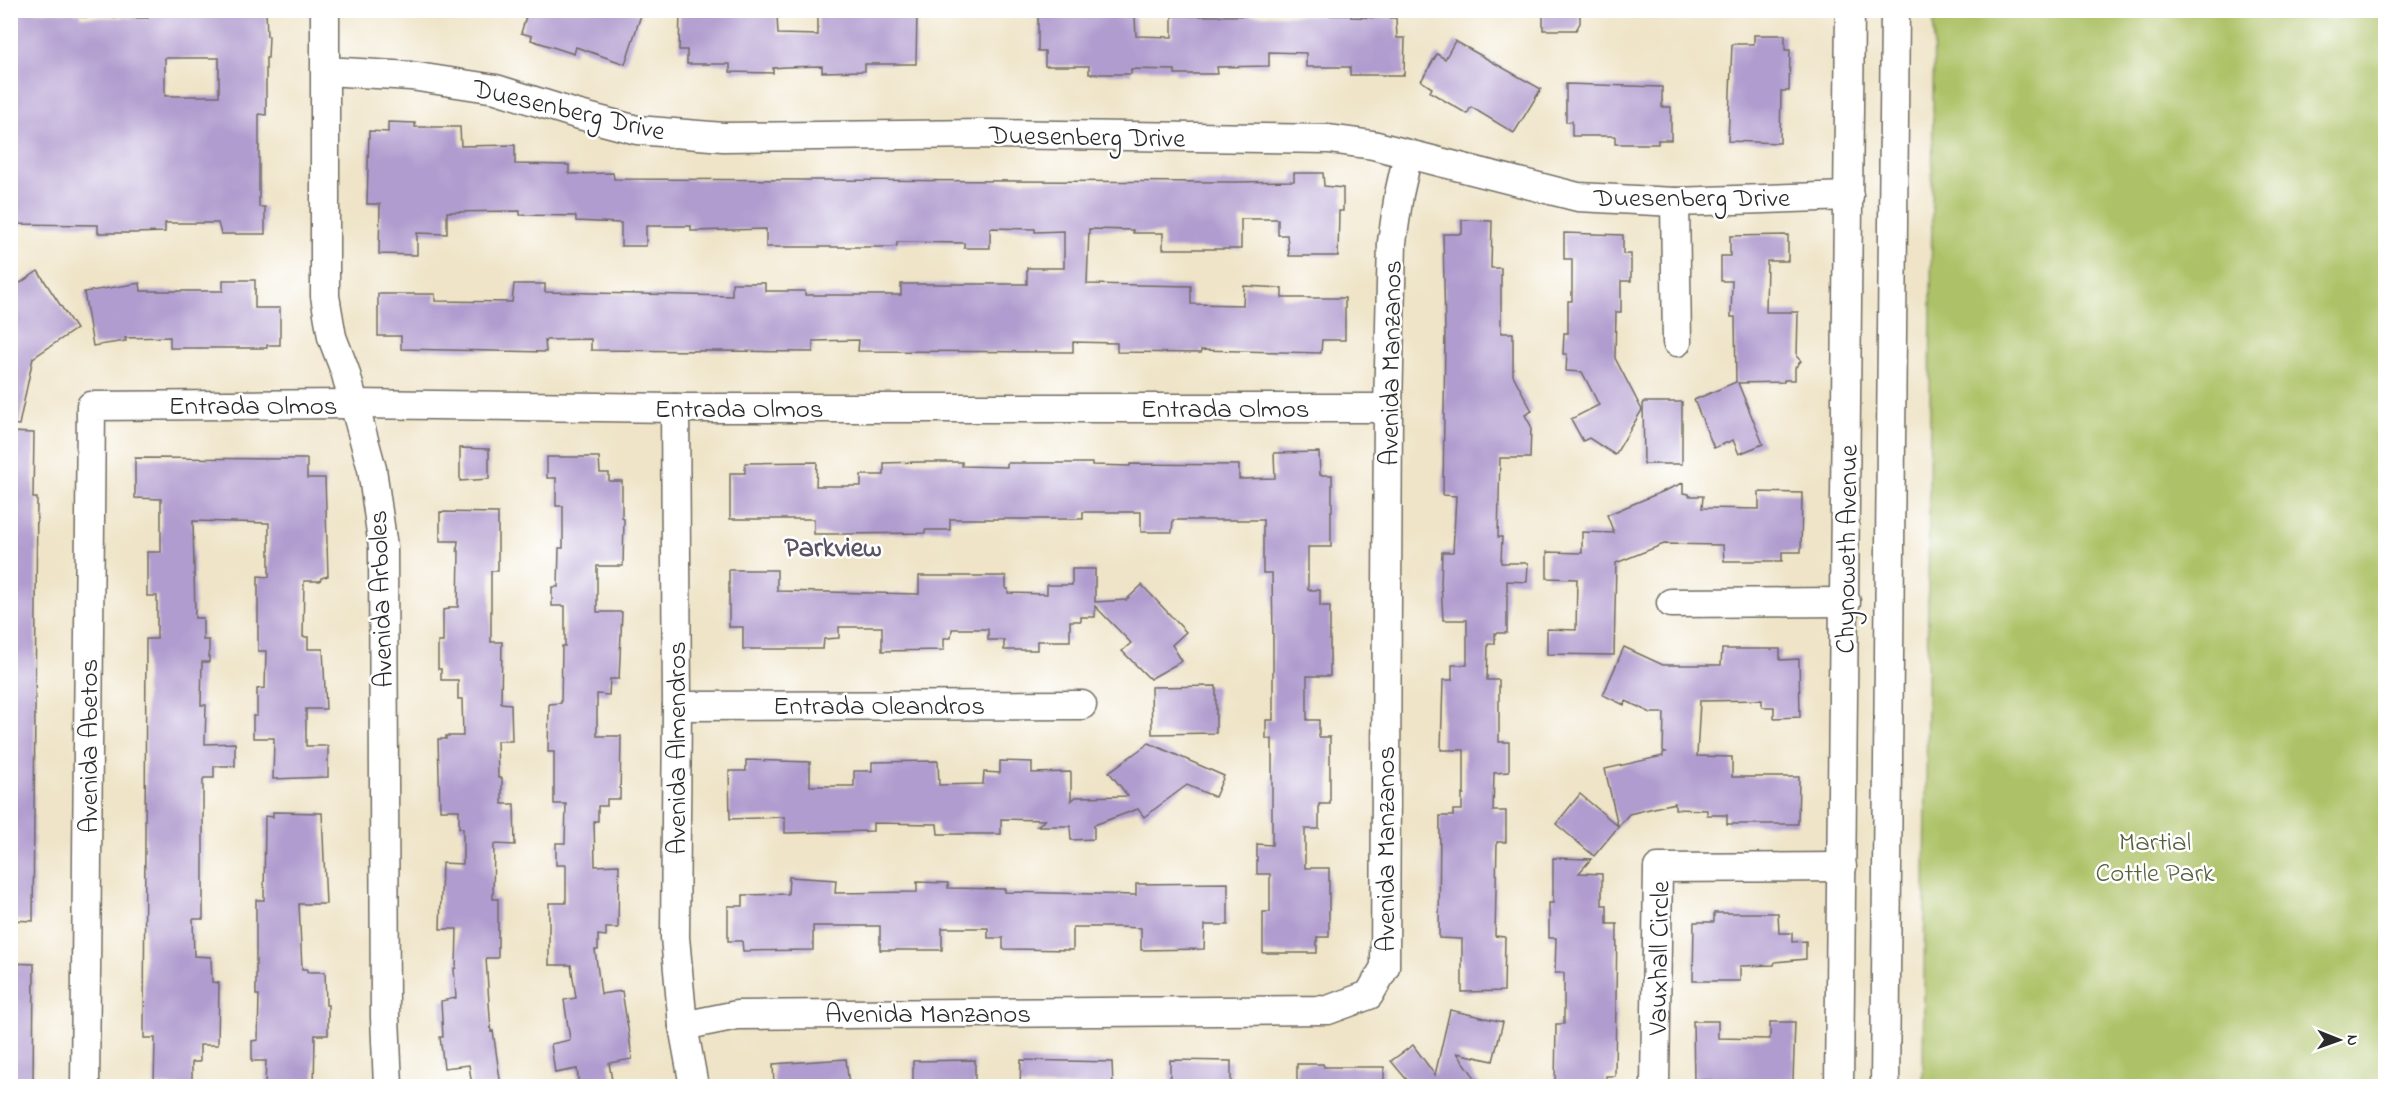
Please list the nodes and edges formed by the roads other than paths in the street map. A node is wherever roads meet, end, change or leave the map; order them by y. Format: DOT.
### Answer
graph roads {
  1 [pos="325,10"];
  2 [pos="1851,10"];
  3 [pos="1895,10"];
  4 [pos="326,70"];
  5 [pos="1408,154"];
  6 [pos="1849,196"];
  7 [pos="1675,202"];
  8 [pos="1677,342"];
  9 [pos="353,404"];
  10 [pos="91,406"];
  11 [pos="675,408"];
  12 [pos="1388,408"];
  13 [pos="1671,603"];
  14 [pos="1845,603"];
  15 [pos="1082,705"];
  16 [pos="677,706"];
  17 [pos="1842,867"];
  18 [pos="683,1026"];
  19 [pos="85,1086"];
  20 [pos="388,1086"];
  21 [pos="694,1086"];
  22 [pos="1655,1086"];
  23 [pos="1839,1086"];
  24 [pos="1885,1086"];
  1 -- 4 [label="street, Avenida Arboles"];
  2 -- 6 [label="street, Chynoweth Avenue"];
  3 -- 24 [label="street, Chynoweth Avenue"];
  4 -- 5 [label="street, Duesenberg Drive"];
  4 -- 9 [label="street, Avenida Arboles"];
  5 -- 7 [label="street, Duesenberg Drive"];
  5 -- 12 [label="street, Avenida Manzanos"];
  6 -- 7 [label="street, Duesenberg Drive"];
  6 -- 14 [label="street, Chynoweth Avenue"];
  7 -- 8 [label="street"];
  9 -- 10 [label="street, Entrada Olmos"];
  9 -- 11 [label="street, Entrada Olmos"];
  9 -- 20 [label="street, Avenida Arboles"];
  10 -- 19 [label="street, Avenida Abetos"];
  11 -- 12 [label="street, Entrada Olmos"];
  11 -- 16 [label="street, Avenida Almendros"];
  12 -- 18 [label="street, Avenida Manzanos"];
  13 -- 14 [label="street"];
  14 -- 17 [label="street, Chynoweth Avenue"];
  15 -- 16 [label="street, Entrada Oleandros"];
  16 -- 18 [label="street, Avenida Almendros"];
  17 -- 22 [label="street, Vauxhall Circle"];
  17 -- 23 [label="street, Chynoweth Avenue"];
  18 -- 21 [label="street, Avenida Almendros"];
}
